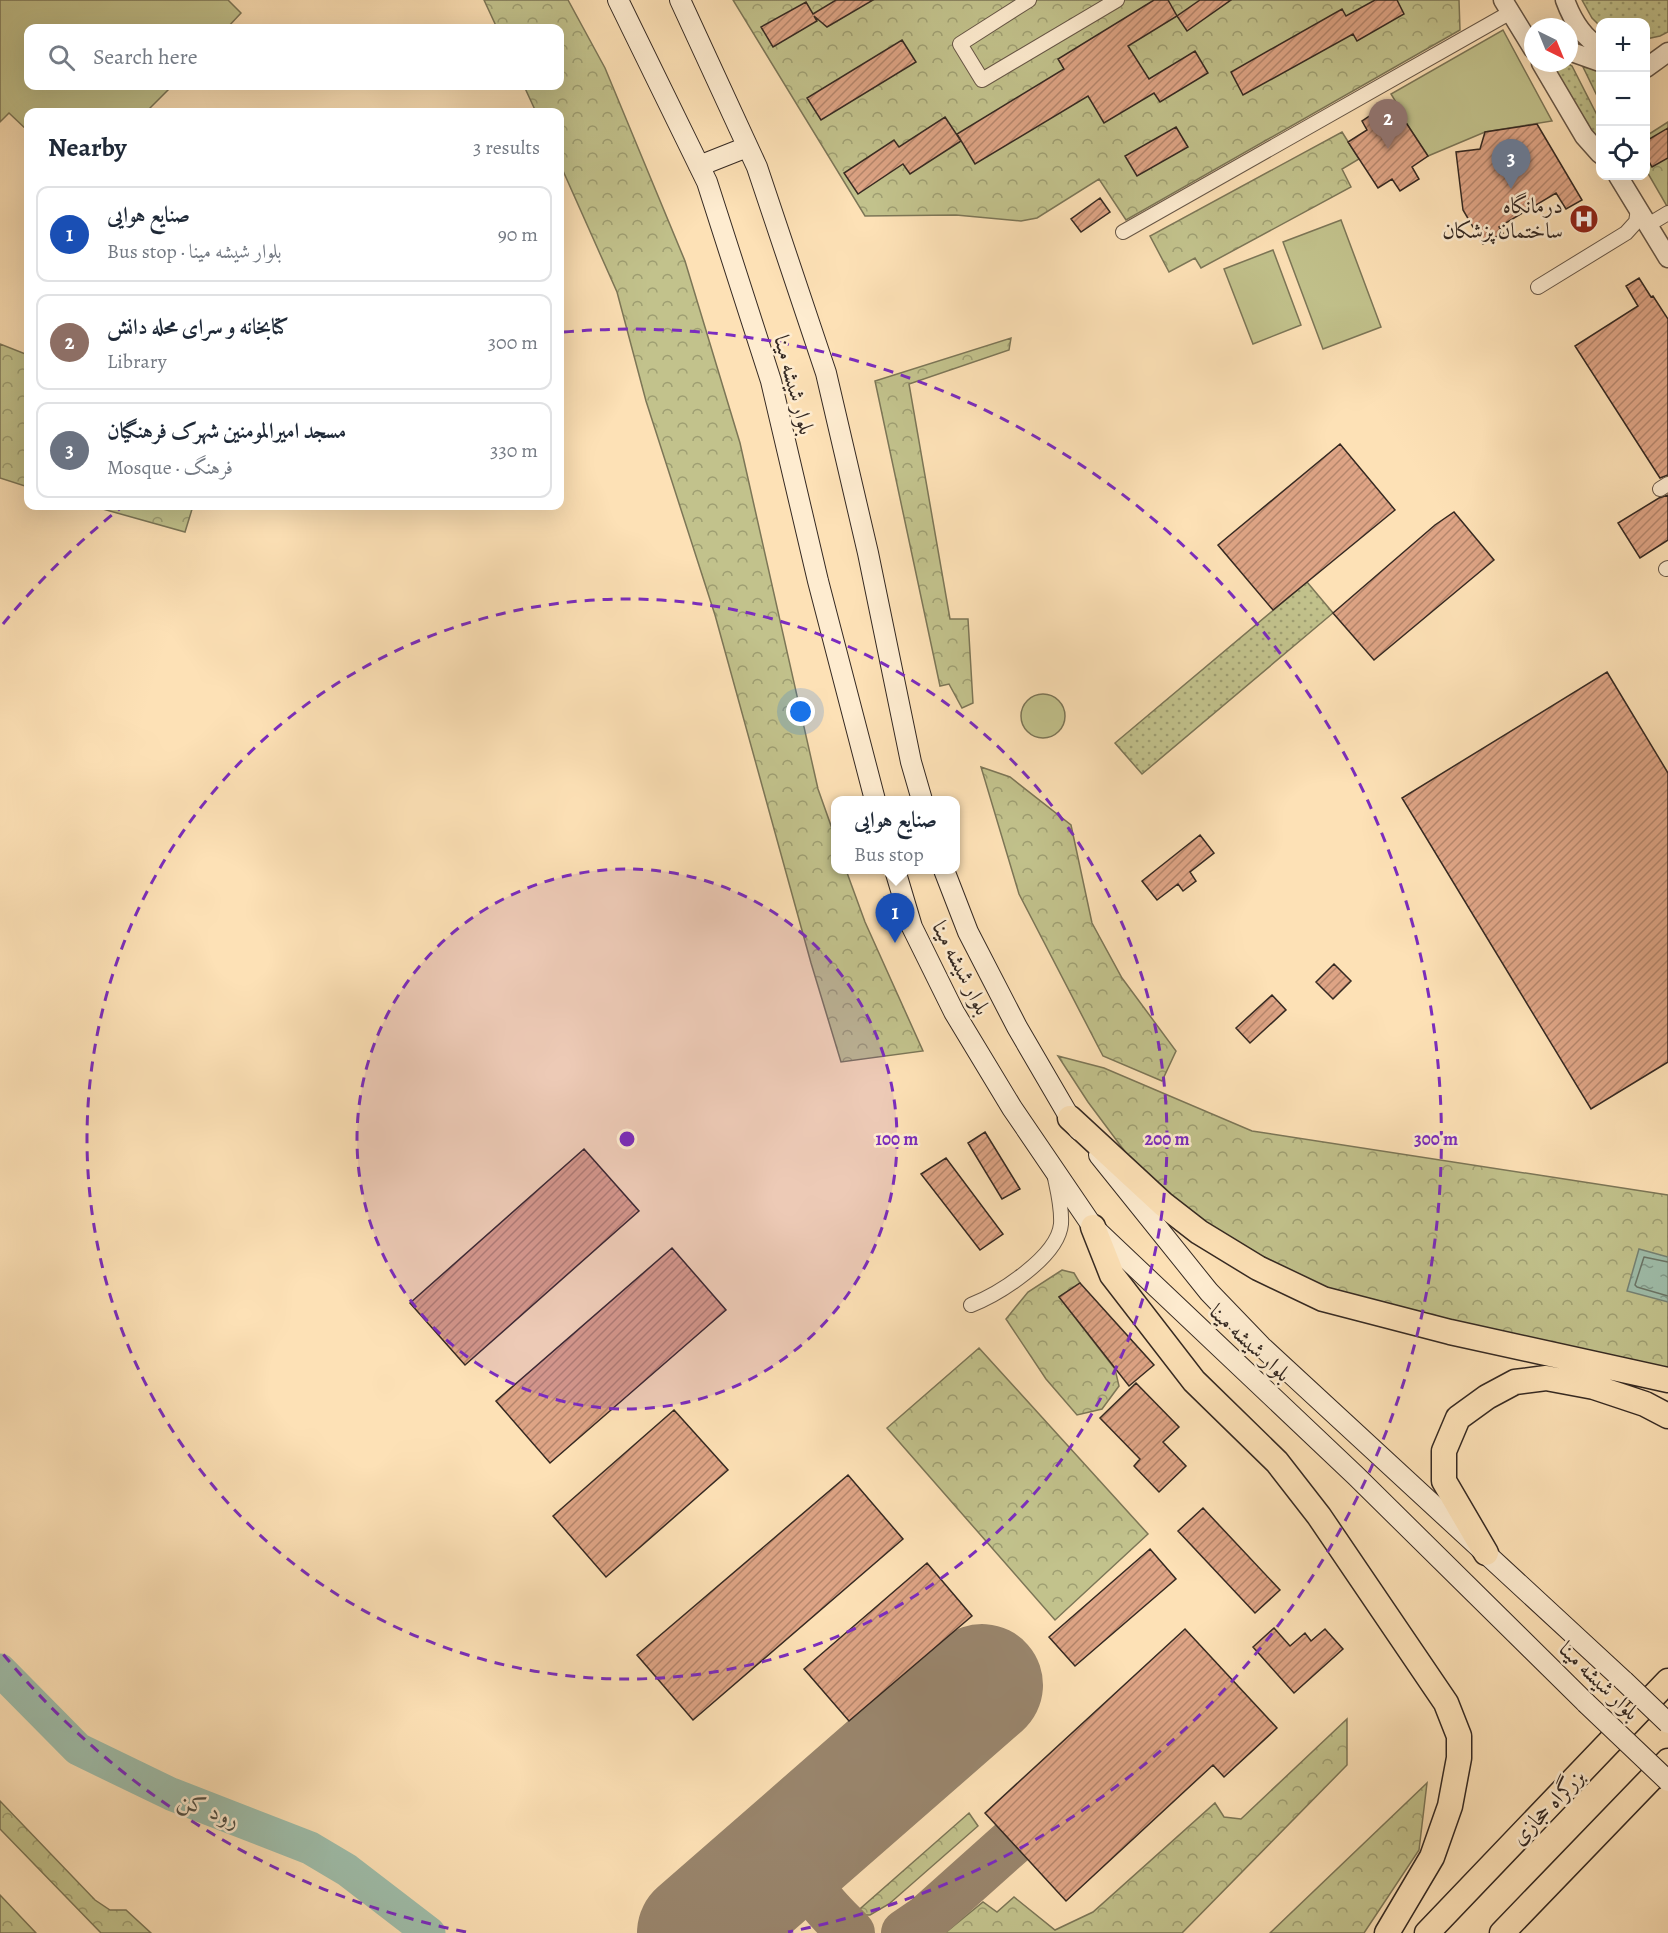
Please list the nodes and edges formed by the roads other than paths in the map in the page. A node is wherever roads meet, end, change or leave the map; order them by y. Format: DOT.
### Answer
graph roads {
  1 [pos="618,0"];
  2 [pos="680,0"];
  3 [pos="1029,0"];
  4 [pos="1117,0"];
  5 [pos="1565,0"];
  6 [pos="1507,6"];
  7 [pos="1524,20"];
  8 [pos="1524,34"];
  9 [pos="1596,44"];
  10 [pos="1578,54"];
  11 [pos="1596,61"];
  12 [pos="1546,72"];
  13 [pos="747,147"];
  14 [pos="1596,150"];
  15 [pos="699,166"];
  16 [pos="1620,180"];
  17 [pos="1638,209"];
  18 [pos="1668,213"];
  19 [pos="1648,225"];
  20 [pos="1123,232"];
  21 [pos="1668,258"];
  22 [pos="1538,287"];
  23 [pos="874,796"];
  24 [pos="921,796"];
  25 [pos="896,874"];
  26 [pos="946,874"];
  27 [pos="1070,1118"];
  28 [pos="1053,1167"];
  29 [pos="1093,1227"];
  30 [pos="971,1305"];
  31 [pos="1668,1380"];
  32 [pos="1668,1416"];
  33 [pos="1486,1552"];
  34 [pos="1668,1671"];
  35 [pos="1661,1688"];
  36 [pos="1668,1723"];
  37 [pos="1668,1761"];
  38 [pos="1668,1781"];
  39 [pos="1388,1933"];
  40 [pos="1427,1933"];
  41 [pos="1502,1933"];
  1 -- 15 [label="main road, بلوار شیشه مینا"];
  2 -- 13 [label="main road, بلوار شیشه مینا"];
  3 -- 4 [label="street"];
  5 -- 9 [label="street"];
  6 -- 7 [label="street"];
  6 -- 8 [label="street"];
  6 -- 20 [label="street"];
  10 -- 11 [label="street"];
  12 -- 14 [label="street"];
  13 -- 15 [label="main road"];
  13 -- 24 [label="main road, بلوار شیشه مینا"];
  15 -- 23 [label="main road, بلوار شیشه مینا"];
  16 -- 17 [label="street"];
  17 -- 19 [label="street"];
  17 -- 22 [label="street"];
  18 -- 19 [label="street"];
  19 -- 21 [label="street"];
  25 -- 28 [label="main road, بلوار شیشه مینا"];
  26 -- 27 [label="main road, بلوار شیشه مینا"];
  27 -- 31 [label="highway"];
  27 -- 33 [label="main road, بلوار شیشه مینا"];
  28 -- 29 [label="main road, بلوار شیشه مینا"];
  28 -- 30 [label="street"];
  29 -- 38 [label="main road, بلوار شیشه مینا, bridge"];
  29 -- 39 [label="highway"];
  32 -- 33 [label="highway"];
  33 -- 36 [label="main road, بلوار شیشه مینا, bridge"];
  34 -- 35 [label="highway, بزرگراه حجازی"];
  35 -- 40 [label="highway, بزرگراه حجازی"];
  37 -- 41 [label="highway"];
}
